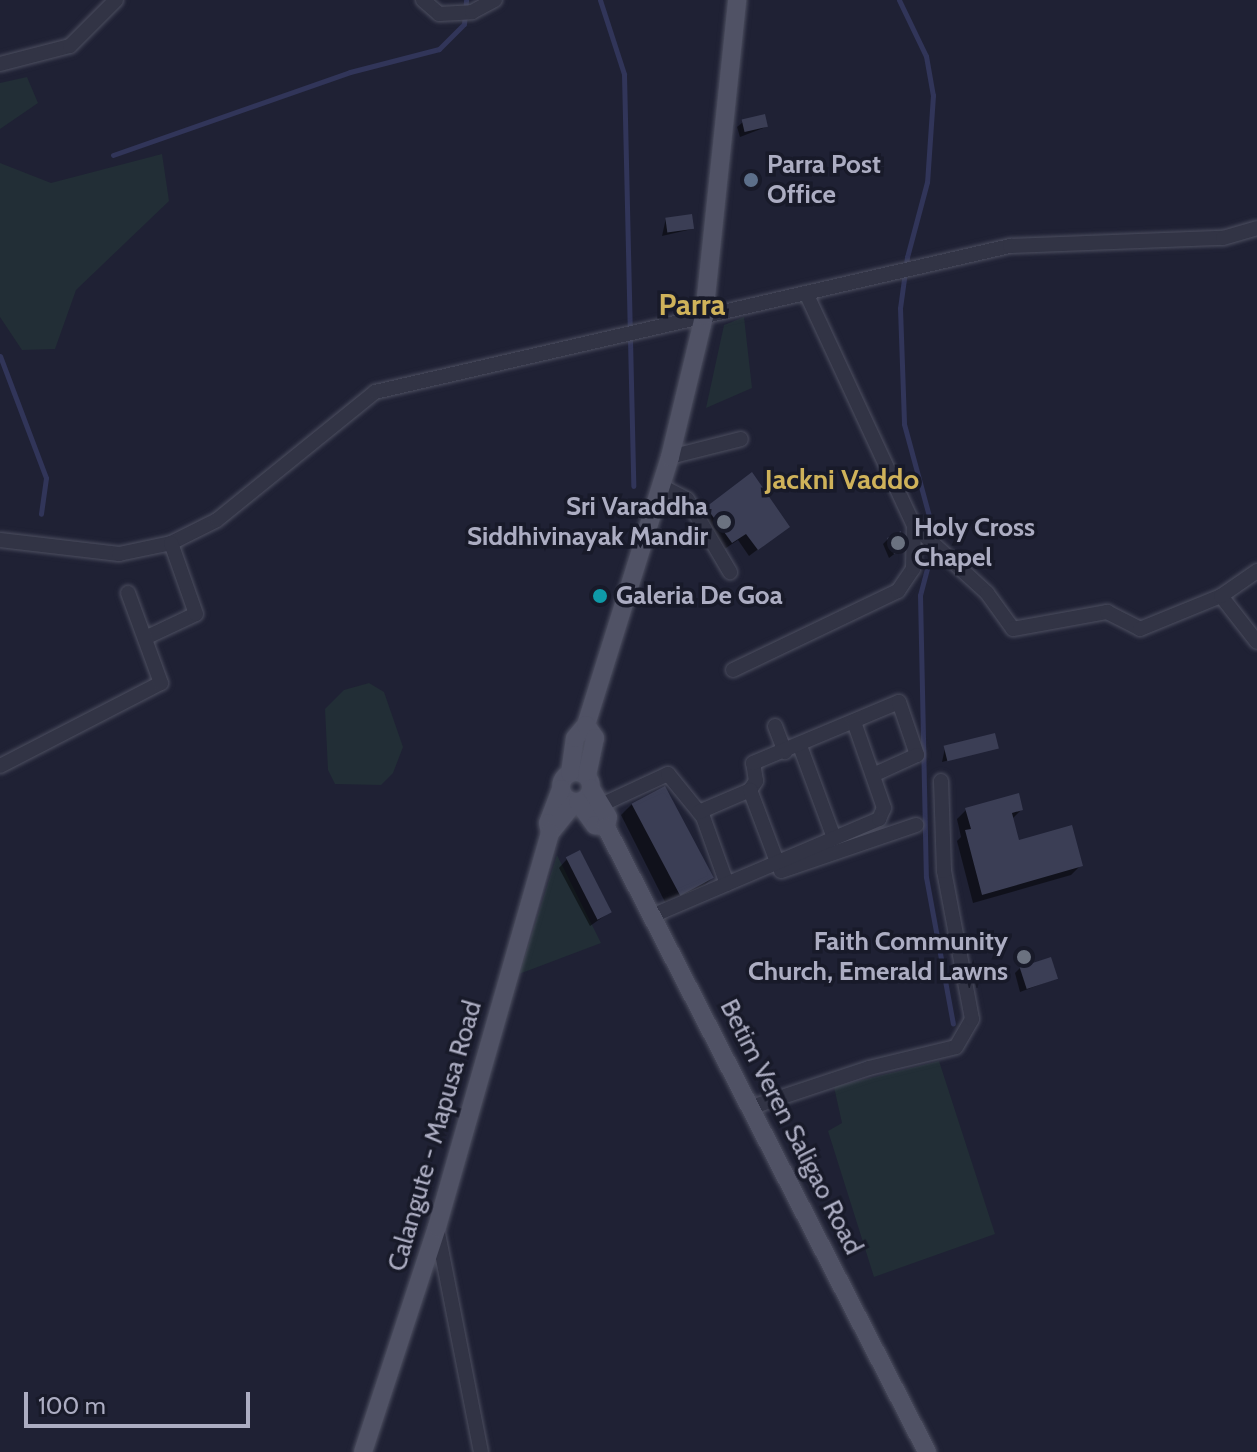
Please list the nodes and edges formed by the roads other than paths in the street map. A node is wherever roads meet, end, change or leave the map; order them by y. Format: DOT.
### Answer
graph roads {
  1 [pos="116,0"];
  2 [pos="423,0"];
  3 [pos="495,0"];
  4 [pos="737,0"];
  5 [pos="0,64"];
  6 [pos="1257,228"];
  7 [pos="806,293"];
  8 [pos="704,316"];
  9 [pos="741,439"];
  10 [pos="670,457"];
  11 [pos="661,486"];
  12 [pos="914,526"];
  13 [pos="0,540"];
  14 [pos="171,543"];
  15 [pos="1257,571"];
  16 [pos="730,572"];
  17 [pos="128,593"];
  18 [pos="1221,596"];
  19 [pos="145,638"];
  20 [pos="1257,642"];
  21 [pos="733,670"];
  22 [pos="854,722"];
  23 [pos="775,726"];
  24 [pos="792,749"];
  25 [pos="0,766"];
  26 [pos="873,775"];
  27 [pos="941,781"];
  28 [pos="750,790"];
  29 [pos="580,791"];
  30 [pos="699,812"];
  31 [pos="916,825"];
  32 [pos="834,838"];
  33 [pos="777,862"];
  34 [pos="727,884"];
  35 [pos="656,918"];
  36 [pos="752,1107"];
  37 [pos="437,1227"];
  38 [pos="362,1451"];
  39 [pos="481,1452"];
  40 [pos="927,1452"];
  1 -- 5 [label="street"];
  2 -- 3 [label="street"];
  4 -- 8 [label="main road, Calangute - Mapusa Road"];
  6 -- 7 [label="street"];
  7 -- 8 [label="street"];
  7 -- 12 [label="street"];
  8 -- 10 [label="main road, Calangute - Mapusa Road"];
  8 -- 14 [label="street"];
  9 -- 10 [label="street"];
  10 -- 11 [label="main road, Calangute - Mapusa Road"];
  11 -- 16 [label="street"];
  11 -- 29 [label="main road, Calangute - Mapusa Road"];
  12 -- 18 [label="street"];
  12 -- 21 [label="street"];
  13 -- 14 [label="street"];
  14 -- 19 [label="street"];
  15 -- 18 [label="street"];
  17 -- 19 [label="street"];
  18 -- 20 [label="street"];
  19 -- 25 [label="street"];
  22 -- 24 [label="street"];
  22 -- 26 [label="street"];
  22 -- 26 [label="street"];
  23 -- 24 [label="street"];
  24 -- 28 [label="street"];
  24 -- 32 [label="street"];
  26 -- 32 [label="street"];
  27 -- 36 [label="street"];
  28 -- 30 [label="street"];
  28 -- 33 [label="street"];
  29 -- 30 [label="street"];
  29 -- 35 [label="main road, Betim Veren Saligao Road"];
  29 -- 37 [label="main road, Calangute - Mapusa Road"];
  30 -- 34 [label="street"];
  31 -- 35 [label="street"];
  32 -- 33 [label="street"];
  33 -- 34 [label="street"];
  34 -- 35 [label="street"];
  35 -- 36 [label="main road, Betim Veren Saligao Road"];
  36 -- 40 [label="main road, Betim Veren Saligao Road"];
  37 -- 38 [label="main road, Calangute - Mapusa Road"];
  37 -- 39 [label="street"];
}
